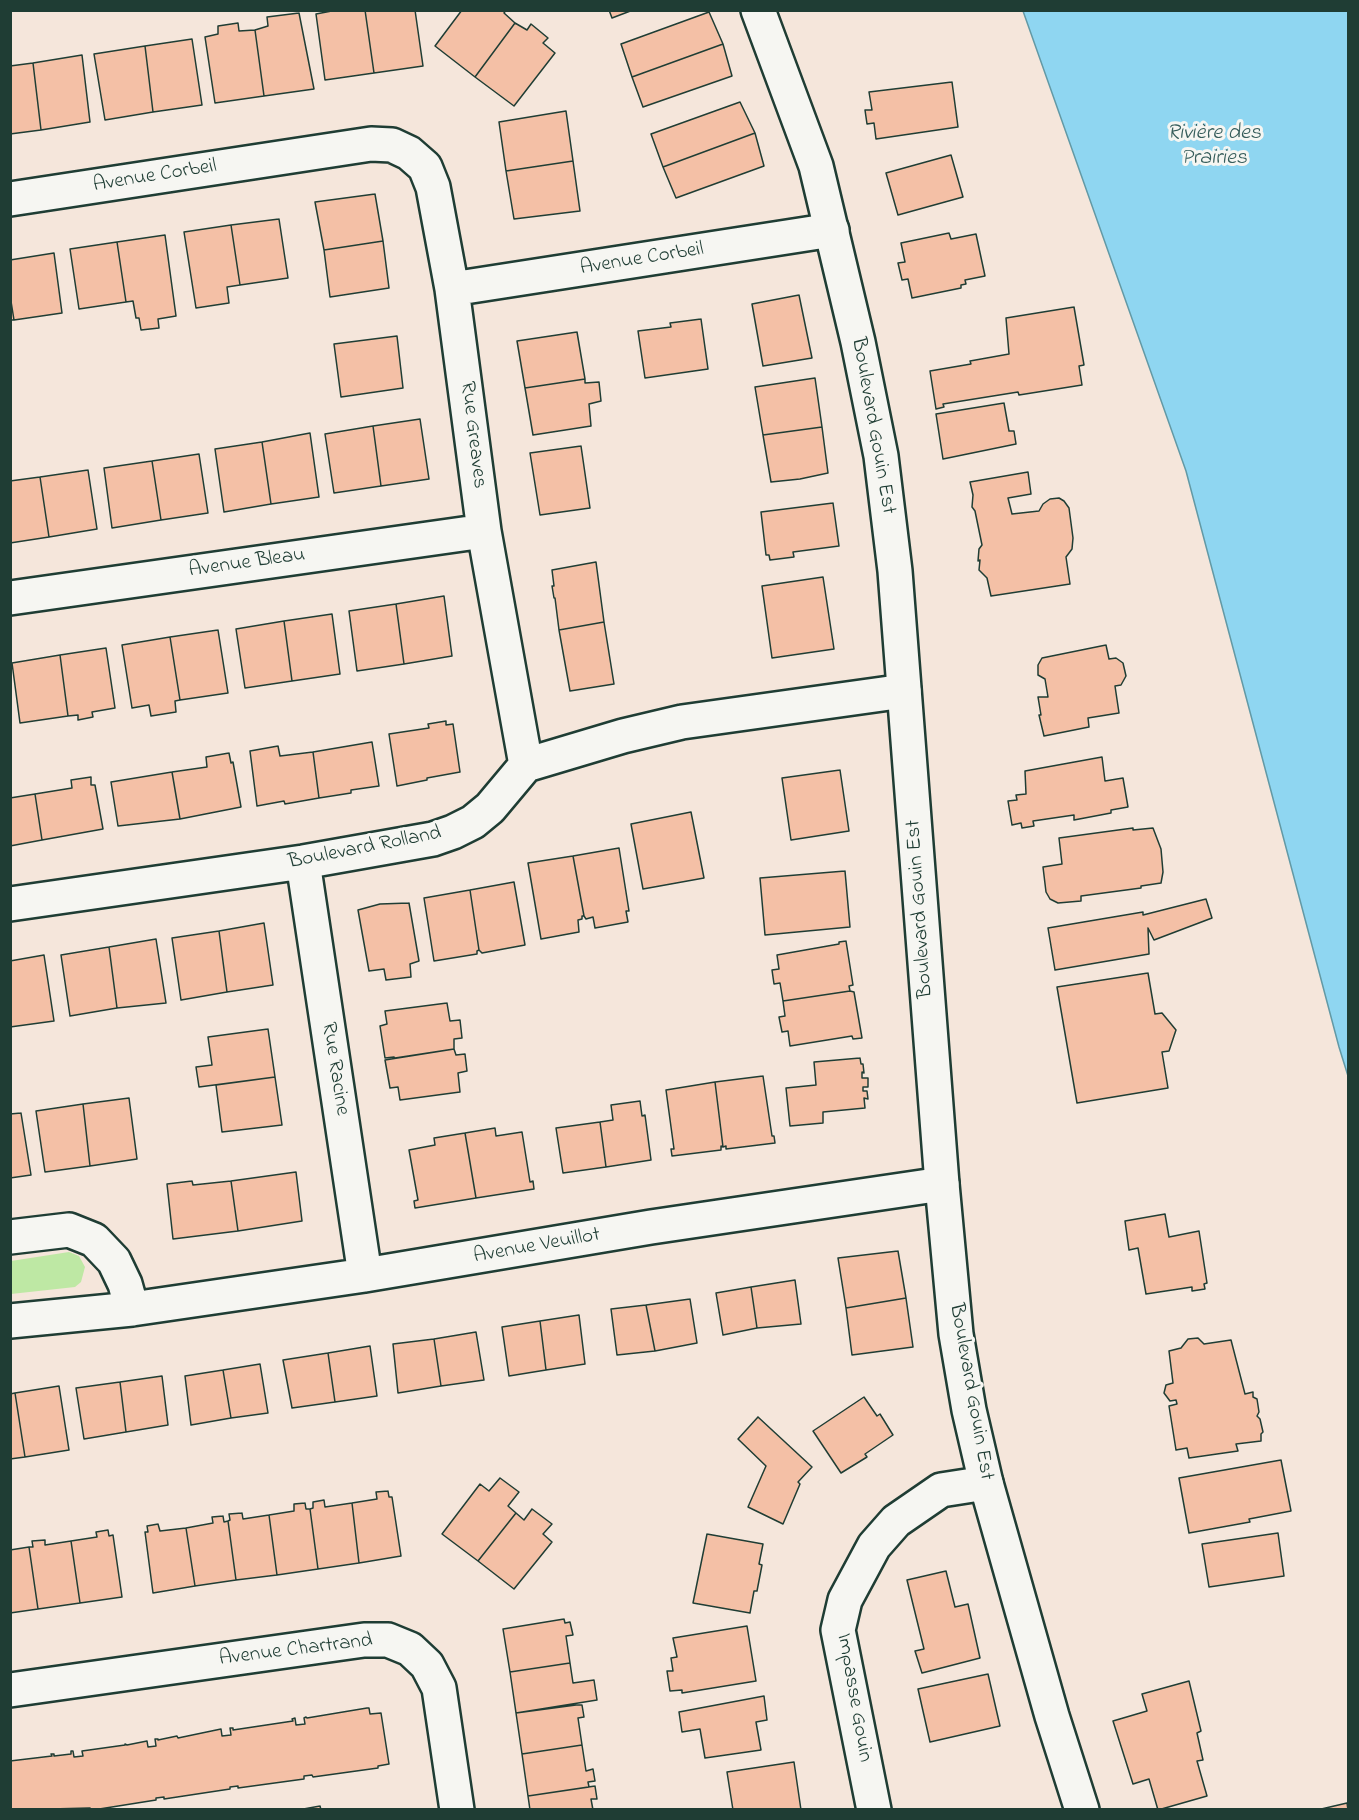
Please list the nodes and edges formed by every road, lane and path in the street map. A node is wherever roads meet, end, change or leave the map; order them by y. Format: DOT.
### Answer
graph roads {
  1 [pos="758,10"];
  2 [pos="371,144"];
  3 [pos="10,198"];
  4 [pos="832,230"];
  5 [pos="452,289"];
  6 [pos="484,531"];
  7 [pos="10,598"];
  8 [pos="904,691"];
  9 [pos="526,765"];
  10 [pos="303,862"];
  11 [pos="10,904"];
  12 [pos="942,1184"];
  13 [pos="10,1237"];
  14 [pos="365,1275"];
  15 [pos="132,1310"];
  16 [pos="10,1321"];
  17 [pos="986,1483"];
  18 [pos="10,1690"];
  19 [pos="457,1809"];
  20 [pos="873,1809"];
  21 [pos="1082,1809"];
  1 -- 4 [label="street, Boulevard Gouin Est"];
  2 -- 3 [label="street, Avenue Corbeil"];
  2 -- 5 [label="street, Rue Greaves"];
  4 -- 5 [label="street, Avenue Corbeil"];
  4 -- 8 [label="street, Boulevard Gouin Est"];
  5 -- 6 [label="street, Rue Greaves"];
  6 -- 7 [label="street, Avenue Bleau"];
  6 -- 9 [label="street, Rue Greaves"];
  8 -- 9 [label="street"];
  8 -- 12 [label="street, Boulevard Gouin Est"];
  9 -- 10 [label="street, Boulevard Rolland"];
  10 -- 11 [label="street, Boulevard Rolland"];
  10 -- 14 [label="street, Rue Racine"];
  12 -- 14 [label="street, Avenue Veuillot"];
  12 -- 17 [label="street, Boulevard Gouin Est"];
  13 -- 15 [label="street"];
  14 -- 15 [label="street, Avenue Veuillot"];
  15 -- 16 [label="street, Avenue Veuillot"];
  17 -- 20 [label="street, Impasse Gouin"];
  17 -- 21 [label="street, Boulevard Gouin Est"];
  18 -- 19 [label="street, Avenue Chartrand"];
}
